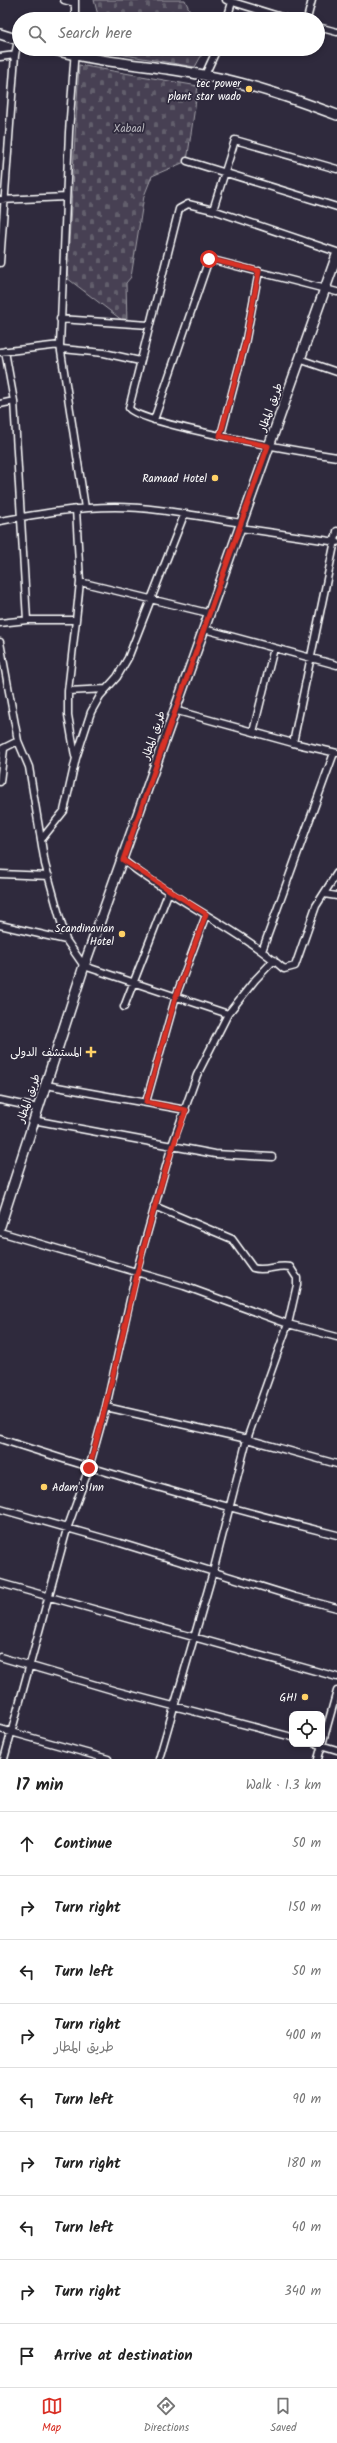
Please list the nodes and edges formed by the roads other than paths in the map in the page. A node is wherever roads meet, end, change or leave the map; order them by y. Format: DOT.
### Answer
graph roads {
  1 [pos="64,0"];
  2 [pos="226,0"];
  3 [pos="312,0"];
  4 [pos="75,1"];
  5 [pos="232,2"];
  6 [pos="75,12"];
  7 [pos="229,12"];
  8 [pos="265,12"];
  9 [pos="309,12"];
  10 [pos="325,29"];
  11 [pos="337,32"];
  12 [pos="0,34"];
  13 [pos="12,38"];
  14 [pos="12,55"];
  15 [pos="15,56"];
  16 [pos="75,56"];
  17 [pos="98,56"];
  18 [pos="214,56"];
  19 [pos="0,57"];
  20 [pos="205,75"];
  21 [pos="337,115"];
  22 [pos="187,161"];
  23 [pos="337,169"];
  24 [pos="224,172"];
  25 [pos="66,197"];
  26 [pos="2,200"];
  27 [pos="337,207"];
  28 [pos="213,210"];
  29 [pos="337,253"];
  30 [pos="0,263"];
  31 [pos="259,271"];
  32 [pos="326,289"];
  33 [pos="337,292"];
  34 [pos="60,319"];
  35 [pos="149,325"];
  36 [pos="61,347"];
  37 [pos="3,351"];
  38 [pos="299,359"];
  39 [pos="140,361"];
  40 [pos="337,372"];
  41 [pos="14,401"];
  42 [pos="0,404"];
  43 [pos="154,420"];
  44 [pos="220,436"];
  45 [pos="268,446"];
  46 [pos="337,458"];
  47 [pos="85,508"];
  48 [pos="76,509"];
  49 [pos="184,515"];
  50 [pos="20,517"];
  51 [pos="0,521"];
  52 [pos="241,525"];
  53 [pos="337,531"];
  54 [pos="336,541"];
  55 [pos="80,582"];
  56 [pos="152,599"];
  57 [pos="208,613"];
  58 [pos="27,620"];
  59 [pos="76,620"];
  60 [pos="0,623"];
  61 [pos="204,628"];
  62 [pos="0,642"];
  63 [pos="274,648"];
  64 [pos="311,659"];
  65 [pos="337,665"];
  66 [pos="2,667"];
  67 [pos="106,689"];
  68 [pos="68,691"];
  69 [pos="174,710"];
  70 [pos="253,732"];
  71 [pos="18,741"];
  72 [pos="293,743"];
  73 [pos="2,749"];
  74 [pos="336,753"];
  75 [pos="76,758"];
  76 [pos="0,782"];
  77 [pos="41,840"];
  78 [pos="123,860"];
  79 [pos="337,873"];
  80 [pos="0,874"];
  81 [pos="49,876"];
  82 [pos="169,891"];
  83 [pos="324,894"];
  84 [pos="337,896"];
  85 [pos="206,914"];
  86 [pos="0,925"];
  87 [pos="66,940"];
  88 [pos="262,951"];
  89 [pos="274,960"];
  90 [pos="84,966"];
  91 [pos="133,983"];
  92 [pos="176,996"];
  93 [pos="124,1007"];
  94 [pos="228,1014"];
  95 [pos="46,1084"];
  96 [pos="0,1100"];
  97 [pos="146,1102"];
  98 [pos="38,1108"];
  99 [pos="186,1110"];
  100 [pos="33,1120"];
  101 [pos="172,1145"];
  102 [pos="272,1157"];
  103 [pos="154,1206"];
  104 [pos="0,1226"];
  105 [pos="0,1232"];
  106 [pos="136,1273"];
  107 [pos="288,1324"];
  108 [pos="337,1337"];
  109 [pos="106,1407"];
  110 [pos="0,1439"];
  111 [pos="247,1439"];
  112 [pos="337,1464"];
  113 [pos="89,1468"];
  114 [pos="229,1508"];
  115 [pos="0,1510"];
  116 [pos="67,1529"];
  117 [pos="337,1535"];
  118 [pos="213,1572"];
  119 [pos="0,1583"];
  120 [pos="49,1596"];
  121 [pos="337,1608"];
  122 [pos="194,1637"];
  123 [pos="0,1657"];
  124 [pos="30,1665"];
  125 [pos="337,1677"];
  126 [pos="337,1691"];
  127 [pos="174,1704"];
  128 [pos="0,1729"];
  129 [pos="325,1729"];
  130 [pos="12,1732"];
  131 [pos="289,1736"];
  132 [pos="325,1746"];
  133 [pos="320,1747"];
  134 [pos="337,1750"];
  135 [pos="4,1759"];
  136 [pos="108,1759"];
  137 [pos="159,1759"];
  138 [pos="318,1759"];
  1 -- 4 [label="street"];
  2 -- 5 [label="street"];
  3 -- 9 [label="street"];
  4 -- 6 [label="street"];
  5 -- 7 [label="street"];
  5 -- 8 [label="street"];
  10 -- 11 [label="street"];
  12 -- 13 [label="main road"];
  14 -- 19 [label="street"];
  15 -- 26 [label="street"];
  16 -- 25 [label="street"];
  17 -- 20 [label="main road"];
  18 -- 20 [label="street"];
  20 -- 21 [label="main road"];
  22 -- 24 [label="street"];
  23 -- 24 [label="street"];
  24 -- 27 [label="street"];
  24 -- 28 [label="street"];
  25 -- 26 [label="street"];
  25 -- 34 [label="street"];
  26 -- 30 [label="street"];
  28 -- 29 [label="street"];
  28 -- 35 [label="street"];
  29 -- 32 [label="main road, طريق المطار"];
  31 -- 32 [label="street"];
  31 -- 43 [label="street"];
  31 -- 44 [label="street"];
  32 -- 33 [label="street"];
  32 -- 38 [label="main road, طريق المطار"];
  34 -- 35 [label="street"];
  34 -- 36 [label="street"];
  35 -- 39 [label="street"];
  36 -- 37 [label="street"];
  36 -- 39 [label="street"];
  36 -- 47 [label="street"];
  37 -- 41 [label="street"];
  38 -- 40 [label="street"];
  38 -- 45 [label="main road, طريق المطار"];
  39 -- 43 [label="street"];
  41 -- 42 [label="street"];
  41 -- 50 [label="street"];
  43 -- 44 [label="street"];
  44 -- 45 [label="street"];
  45 -- 46 [label="street"];
  45 -- 52 [label="main road, طريق المطار"];
  47 -- 48 [label="street"];
  47 -- 49 [label="street"];
  48 -- 50 [label="street"];
  48 -- 55 [label="street"];
  49 -- 52 [label="street"];
  49 -- 56 [label="street"];
  50 -- 51 [label="street"];
  50 -- 58 [label="street"];
  52 -- 54 [label="street"];
  52 -- 57 [label="main road, طريق المطار"];
  53 -- 54 [label="street"];
  54 -- 64 [label="street"];
  55 -- 56 [label="street"];
  55 -- 59 [label="street"];
  56 -- 57 [label="street"];
  56 -- 67 [label="street"];
  57 -- 61 [label="main road, طريق المطار"];
  58 -- 59 [label="street"];
  58 -- 60 [label="street"];
  59 -- 68 [label="street"];
  61 -- 63 [label="street"];
  61 -- 69 [label="main road, طريق المطار"];
  62 -- 66 [label="street"];
  63 -- 64 [label="street"];
  63 -- 70 [label="street"];
  64 -- 65 [label="street"];
  64 -- 72 [label="street"];
  66 -- 71 [label="street"];
  67 -- 68 [label="street"];
  67 -- 75 [label="street"];
  68 -- 75 [label="street"];
  69 -- 70 [label="street"];
  69 -- 78 [label="main road, طريق المطار"];
  70 -- 72 [label="street"];
  71 -- 73 [label="street"];
  71 -- 77 [label="street"];
  72 -- 74 [label="street"];
  73 -- 76 [label="street"];
  74 -- 88 [label="street"];
  75 -- 77 [label="street"];
  77 -- 81 [label="street"];
  78 -- 82 [label="street"];
  78 -- 90 [label="main road, طريق المطار"];
  79 -- 83 [label="street"];
  80 -- 81 [label="street"];
  81 -- 87 [label="street"];
  82 -- 85 [label="street"];
  82 -- 91 [label="street"];
  83 -- 84 [label="street"];
  83 -- 89 [label="street"];
  85 -- 88 [label="street"];
  85 -- 92 [label="street"];
  86 -- 87 [label="street"];
  87 -- 90 [label="street"];
  88 -- 89 [label="street"];
  89 -- 94 [label="street"];
  90 -- 91 [label="street"];
  90 -- 95 [label="main road, طريق المطار"];
  91 -- 92 [label="street"];
  91 -- 93 [label="street"];
  92 -- 94 [label="street"];
  92 -- 97 [label="street"];
  94 -- 99 [label="street"];
  95 -- 97 [label="street"];
  95 -- 98 [label="main road, طريق المطار"];
  96 -- 98 [label="street"];
  97 -- 99 [label="street"];
  98 -- 100 [label="main road, طريق المطار"];
  99 -- 101 [label="street"];
  100 -- 101 [label="street"];
  100 -- 104 [label="main road, طريق المطار"];
  101 -- 102 [label="street"];
  101 -- 103 [label="street"];
  103 -- 106 [label="street"];
  103 -- 107 [label="street"];
  105 -- 106 [label="street"];
  106 -- 107 [label="street"];
  106 -- 109 [label="street"];
  107 -- 108 [label="street"];
  107 -- 111 [label="street"];
  109 -- 111 [label="street"];
  109 -- 113 [label="street"];
  110 -- 113 [label="street"];
  111 -- 112 [label="street"];
  111 -- 114 [label="street"];
  113 -- 114 [label="street"];
  113 -- 116 [label="street"];
  114 -- 117 [label="street"];
  114 -- 118 [label="street"];
  115 -- 116 [label="street"];
  116 -- 118 [label="street"];
  116 -- 120 [label="street"];
  118 -- 121 [label="street"];
  118 -- 122 [label="street"];
  119 -- 120 [label="street"];
  120 -- 122 [label="street"];
  120 -- 124 [label="street"];
  122 -- 125 [label="street"];
  122 -- 127 [label="street"];
  123 -- 124 [label="street"];
  124 -- 127 [label="street"];
  124 -- 130 [label="street"];
  126 -- 129 [label="street"];
  127 -- 131 [label="street"];
  127 -- 137 [label="street"];
  128 -- 130 [label="street"];
  130 -- 135 [label="street"];
  130 -- 136 [label="street"];
  132 -- 134 [label="street"];
  133 -- 138 [label="street"];
}
